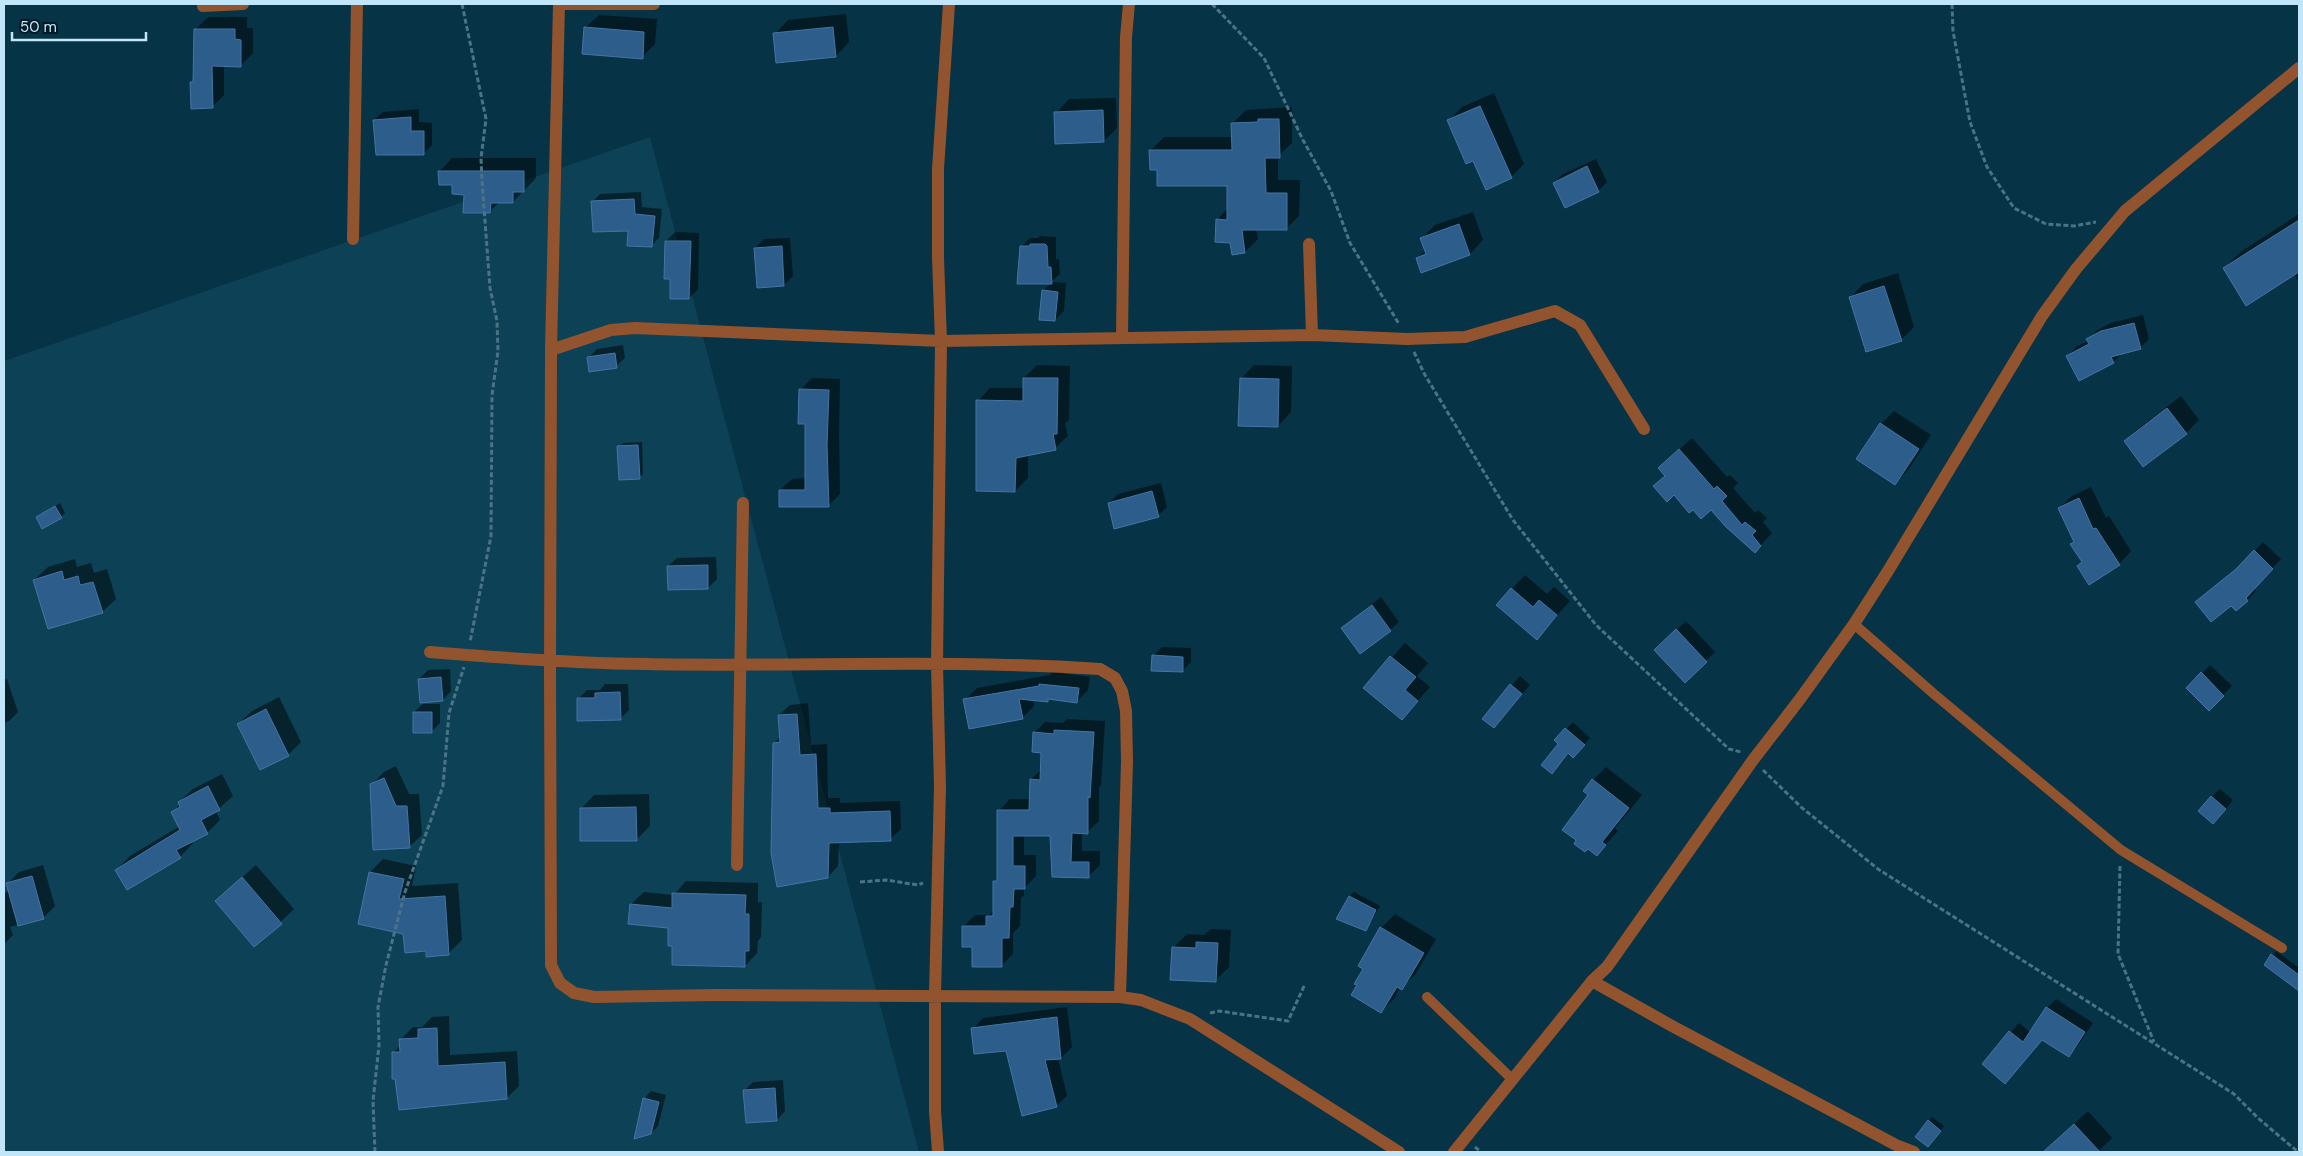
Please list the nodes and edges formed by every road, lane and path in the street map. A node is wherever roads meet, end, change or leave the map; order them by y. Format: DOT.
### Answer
graph roads {
  1 [pos="243,4"];
  2 [pos="357,4"];
  3 [pos="462,4"];
  4 [pos="559,4"];
  5 [pos="654,4"];
  6 [pos="949,4"];
  7 [pos="1129,4"];
  8 [pos="1212,4"];
  9 [pos="1952,4"];
  10 [pos="203,6"];
  11 [pos="2299,68"];
  12 [pos="2116,220"];
  13 [pos="353,239"];
  14 [pos="1309,244"];
  15 [pos="1312,335"];
  16 [pos="1122,337"];
  17 [pos="1408,339"];
  18 [pos="941,341"];
  19 [pos="552,350"];
  20 [pos="1644,429"];
  21 [pos="743,503"];
  22 [pos="1854,624"];
  23 [pos="430,652"];
  24 [pos="468,655"];
  25 [pos="550,662"];
  26 [pos="740,664"];
  27 [pos="937,665"];
  28 [pos="1753,760"];
  29 [pos="2121,850"];
  30 [pos="737,865"];
  31 [pos="938,880"];
  32 [pos="860,882"];
  33 [pos="2282,948"];
  34 [pos="1592,981"];
  35 [pos="1305,984"];
  36 [pos="935,995"];
  37 [pos="1120,997"];
  38 [pos="1427,997"];
  39 [pos="1190,1018"];
  40 [pos="2154,1043"];
  41 [pos="1514,1080"];
  42 [pos="375,1152"];
  43 [pos="938,1152"];
  44 [pos="1399,1152"];
  45 [pos="1454,1152"];
  46 [pos="1914,1152"];
  47 [pos="2298,1152"];
  1 -- 10 [label="street"];
  2 -- 13 [label="street"];
  3 -- 24 [label="path"];
  4 -- 5 [label="street"];
  4 -- 19 [label="street"];
  6 -- 18 [label="street"];
  7 -- 16 [label="street"];
  8 -- 17 [label="path"];
  9 -- 12 [label="path"];
  11 -- 12 [label="street"];
  12 -- 22 [label="street"];
  14 -- 15 [label="street"];
  15 -- 16 [label="street"];
  15 -- 17 [label="street"];
  16 -- 18 [label="street"];
  17 -- 20 [label="street"];
  17 -- 28 [label="path"];
  18 -- 19 [label="street"];
  18 -- 27 [label="street"];
  19 -- 25 [label="street"];
  21 -- 26 [label="street"];
  22 -- 28 [label="street"];
  22 -- 29 [label="lane"];
  23 -- 24 [label="street"];
  24 -- 25 [label="street"];
  24 -- 42 [label="path"];
  25 -- 26 [label="street"];
  25 -- 36 [label="street"];
  26 -- 27 [label="street"];
  26 -- 30 [label="street"];
  27 -- 31 [label="street"];
  27 -- 37 [label="street"];
  28 -- 34 [label="street"];
  28 -- 40 [label="path"];
  29 -- 33 [label="lane"];
  29 -- 40 [label="path"];
  31 -- 32 [label="path"];
  31 -- 36 [label="street"];
  34 -- 41 [label="street"];
  34 -- 46 [label="street"];
  35 -- 39 [label="path"];
  36 -- 37 [label="street"];
  36 -- 43 [label="street"];
  37 -- 39 [label="street"];
  38 -- 41 [label="lane"];
  39 -- 44 [label="street"];
  40 -- 47 [label="path"];
  41 -- 45 [label="street"];
}
